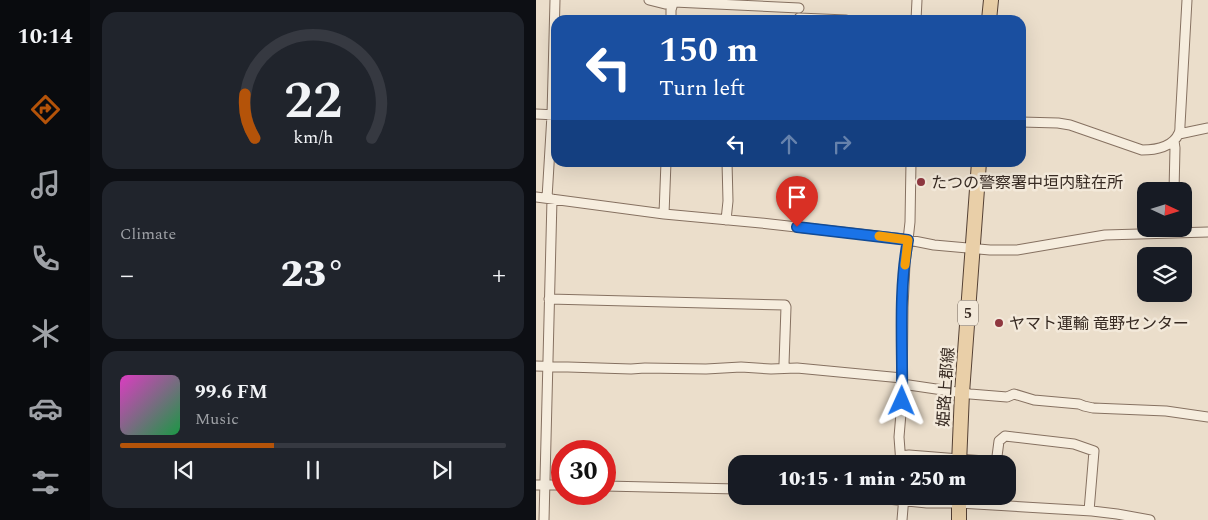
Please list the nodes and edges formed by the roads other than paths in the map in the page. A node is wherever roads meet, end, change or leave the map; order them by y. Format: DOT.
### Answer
graph roads {
  1 [pos="556,0"];
  2 [pos="649,0"];
  3 [pos="917,0"];
  4 [pos="990,0"];
  5 [pos="1187,0"];
  6 [pos="674,1"];
  7 [pos="799,12"];
  8 [pos="556,15"];
  9 [pos="671,15"];
  10 [pos="817,15"];
  11 [pos="916,15"];
  12 [pos="989,15"];
  13 [pos="536,114"];
  14 [pos="551,115"];
  15 [pos="1026,122"];
  16 [pos="1208,128"];
  17 [pos="1176,137"];
  18 [pos="551,165"];
  19 [pos="666,167"];
  20 [pos="727,167"];
  21 [pos="911,167"];
  22 [pos="979,167"];
  23 [pos="1174,182"];
  24 [pos="536,197"];
  25 [pos="549,199"];
  26 [pos="664,214"];
  27 [pos="726,220"];
  28 [pos="1192,232"];
  29 [pos="1208,232"];
  30 [pos="1137,233"];
  31 [pos="908,240"];
  32 [pos="972,248"];
  33 [pos="549,299"];
  34 [pos="536,366"];
  35 [pos="548,366"];
  36 [pos="785,368"];
  37 [pos="902,381"];
  38 [pos="962,393"];
  39 [pos="1208,417"];
  40 [pos="900,455"];
  41 [pos="959,455"];
  42 [pos="997,455"];
  43 [pos="540,485"];
  44 [pos="616,486"];
  45 [pos="728,489"];
  46 [pos="1016,504"];
  47 [pos="903,505"];
  48 [pos="959,505"];
  49 [pos="1091,514"];
  50 [pos="544,520"];
  51 [pos="902,520"];
  52 [pos="959,520"];
  53 [pos="1150,520"];
  1 -- 8 [label="street"];
  2 -- 6 [label="street"];
  3 -- 11 [label="street"];
  4 -- 12 [label="main road"];
  5 -- 17 [label="street"];
  6 -- 7 [label="street"];
  6 -- 9 [label="street"];
  7 -- 10 [label="street"];
  13 -- 14 [label="street"];
  15 -- 17 [label="street"];
  16 -- 17 [label="street"];
  17 -- 23 [label="street"];
  18 -- 25 [label="street"];
  19 -- 26 [label="street"];
  20 -- 27 [label="street"];
  21 -- 31 [label="street"];
  22 -- 32 [label="main road, 姫路上郡線 / 5"];
  24 -- 25 [label="street"];
  25 -- 26 [label="street"];
  25 -- 33 [label="street"];
  26 -- 27 [label="street"];
  27 -- 31 [label="street"];
  28 -- 29 [label="street"];
  30 -- 32 [label="street"];
  31 -- 32 [label="street"];
  31 -- 37 [label="street"];
  32 -- 38 [label="main road, 姫路上郡線 / 5"];
  33 -- 35 [label="street"];
  33 -- 36 [label="street"];
  34 -- 35 [label="street"];
  35 -- 36 [label="street"];
  35 -- 43 [label="street"];
  36 -- 37 [label="street"];
  37 -- 38 [label="street"];
  37 -- 40 [label="street"];
  38 -- 39 [label="street"];
  38 -- 41 [label="main road, 姫路上郡線 / 5"];
  42 -- 49 [label="street"];
  43 -- 50 [label="street"];
  44 -- 45 [label="street"];
  46 -- 49 [label="street"];
  47 -- 51 [label="street"];
  48 -- 52 [label="main road"];
  49 -- 53 [label="street"];
}
